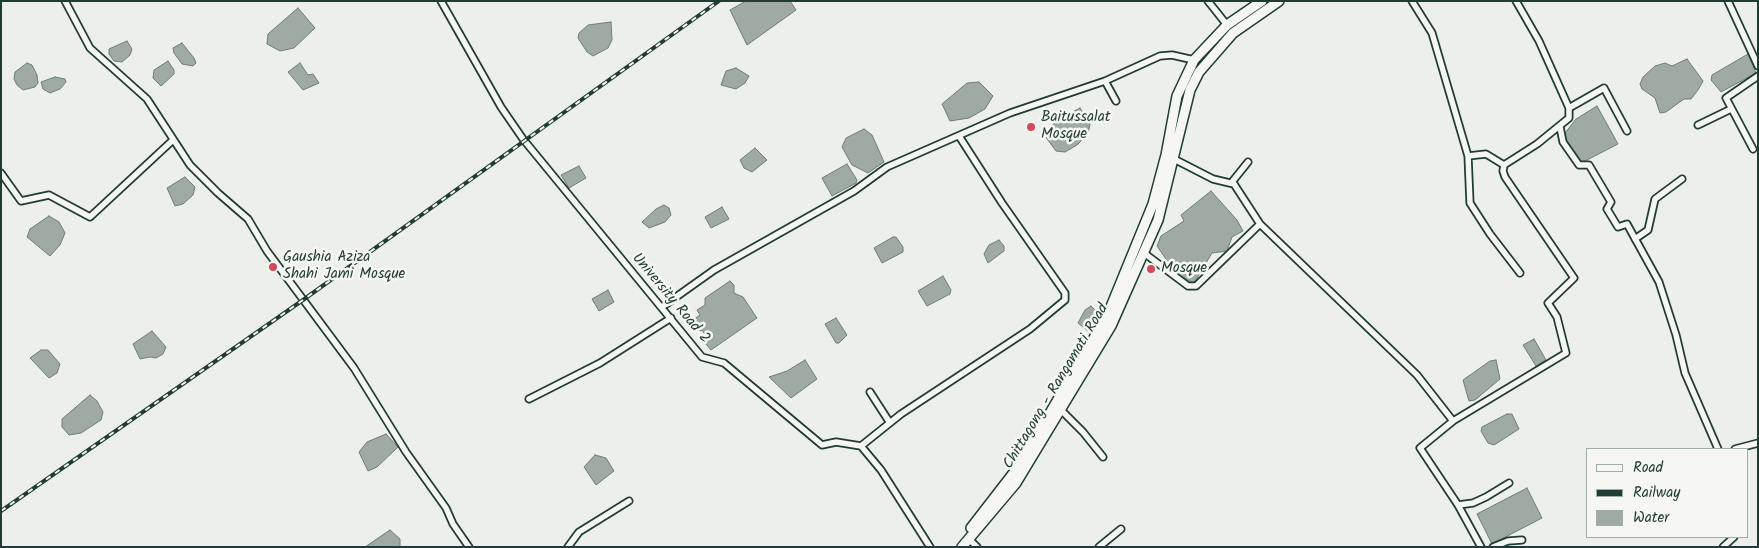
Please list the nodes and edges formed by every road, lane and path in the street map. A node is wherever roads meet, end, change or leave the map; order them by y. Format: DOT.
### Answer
graph roads {
  1 [pos="65,1"];
  2 [pos="441,1"];
  3 [pos="1208,1"];
  4 [pos="1262,1"];
  5 [pos="1279,1"];
  6 [pos="1412,1"];
  7 [pos="1516,1"];
  8 [pos="1728,1"];
  9 [pos="1227,25"];
  10 [pos="1194,60"];
  11 [pos="1758,66"];
  12 [pos="1758,76"];
  13 [pos="1106,81"];
  14 [pos="1116,101"];
  15 [pos="1569,108"];
  16 [pos="1731,109"];
  17 [pos="1698,125"];
  18 [pos="1560,127"];
  19 [pos="1627,131"];
  20 [pos="960,136"];
  21 [pos="173,140"];
  22 [pos="1753,149"];
  23 [pos="1468,156"];
  24 [pos="1174,159"];
  25 [pos="1248,162"];
  26 [pos="1504,165"];
  27 [pos="1,173"];
  28 [pos="1682,179"];
  29 [pos="1232,182"];
  30 [pos="1260,224"];
  31 [pos="1635,239"];
  32 [pos="1144,252"];
  33 [pos="1520,273"];
  34 [pos="662,307"];
  35 [pos="671,318"];
  36 [pos="870,392"];
  37 [pos="529,398"];
  38 [pos="1061,410"];
  39 [pos="1453,421"];
  40 [pos="890,423"];
  41 [pos="1758,443"];
  42 [pos="862,446"];
  43 [pos="1718,448"];
  44 [pos="1739,448"];
  45 [pos="1103,457"];
  46 [pos="1509,483"];
  47 [pos="630,501"];
  48 [pos="1458,505"];
  49 [pos="1122,529"];
  50 [pos="969,538"];
  51 [pos="1733,538"];
  52 [pos="1522,540"];
  53 [pos="469,547"];
  54 [pos="568,547"];
  55 [pos="930,547"];
  56 [pos="955,547"];
  57 [pos="962,547"];
  58 [pos="977,547"];
  59 [pos="1099,547"];
  60 [pos="1481,547"];
  61 [pos="1493,547"];
  62 [pos="1723,547"];
  1 -- 21 [label="street"];
  2 -- 34 [label="street, University Road 2"];
  3 -- 9 [label="street"];
  4 -- 9 [label="highway, Chittagong - Rangamati Road"];
  5 -- 24 [label="highway, Chittagong - Rangamati Road"];
  6 -- 23 [label="street"];
  7 -- 15 [label="street"];
  8 -- 11 [label="street"];
  9 -- 10 [label="highway, Chittagong - Rangamati Road"];
  10 -- 13 [label="street"];
  10 -- 56 [label="highway, Chittagong - Rangamati Road"];
  12 -- 16 [label="street"];
  13 -- 14 [label="street"];
  13 -- 20 [label="street"];
  15 -- 18 [label="street"];
  15 -- 19 [label="street"];
  16 -- 17 [label="street"];
  16 -- 22 [label="street"];
  18 -- 26 [label="street"];
  18 -- 31 [label="street"];
  20 -- 34 [label="street"];
  20 -- 40 [label="street"];
  21 -- 27 [label="street"];
  21 -- 53 [label="street"];
  23 -- 26 [label="street"];
  23 -- 33 [label="street"];
  24 -- 29 [label="street"];
  24 -- 32 [label="highway, Chittagong - Rangamati Road"];
  25 -- 29 [label="street"];
  26 -- 39 [label="street"];
  28 -- 31 [label="street"];
  29 -- 30 [label="street"];
  30 -- 32 [label="street"];
  30 -- 39 [label="street"];
  31 -- 43 [label="street"];
  32 -- 38 [label="highway, Chittagong - Rangamati Road"];
  34 -- 35 [label="street, University Road 2"];
  35 -- 37 [label="street"];
  35 -- 42 [label="street, University Road 2"];
  36 -- 40 [label="street"];
  38 -- 45 [label="street"];
  38 -- 50 [label="highway, Chittagong - Rangamati Road"];
  39 -- 48 [label="street"];
  40 -- 42 [label="street"];
  41 -- 44 [label="street"];
  42 -- 55 [label="street"];
  46 -- 48 [label="street"];
  47 -- 54 [label="street"];
  48 -- 60 [label="street"];
  49 -- 59 [label="street"];
  50 -- 57 [label="highway, Chittagong - Rangamati Road"];
  50 -- 58 [label="street"];
  51 -- 62 [label="street"];
  52 -- 61 [label="street"];
}
